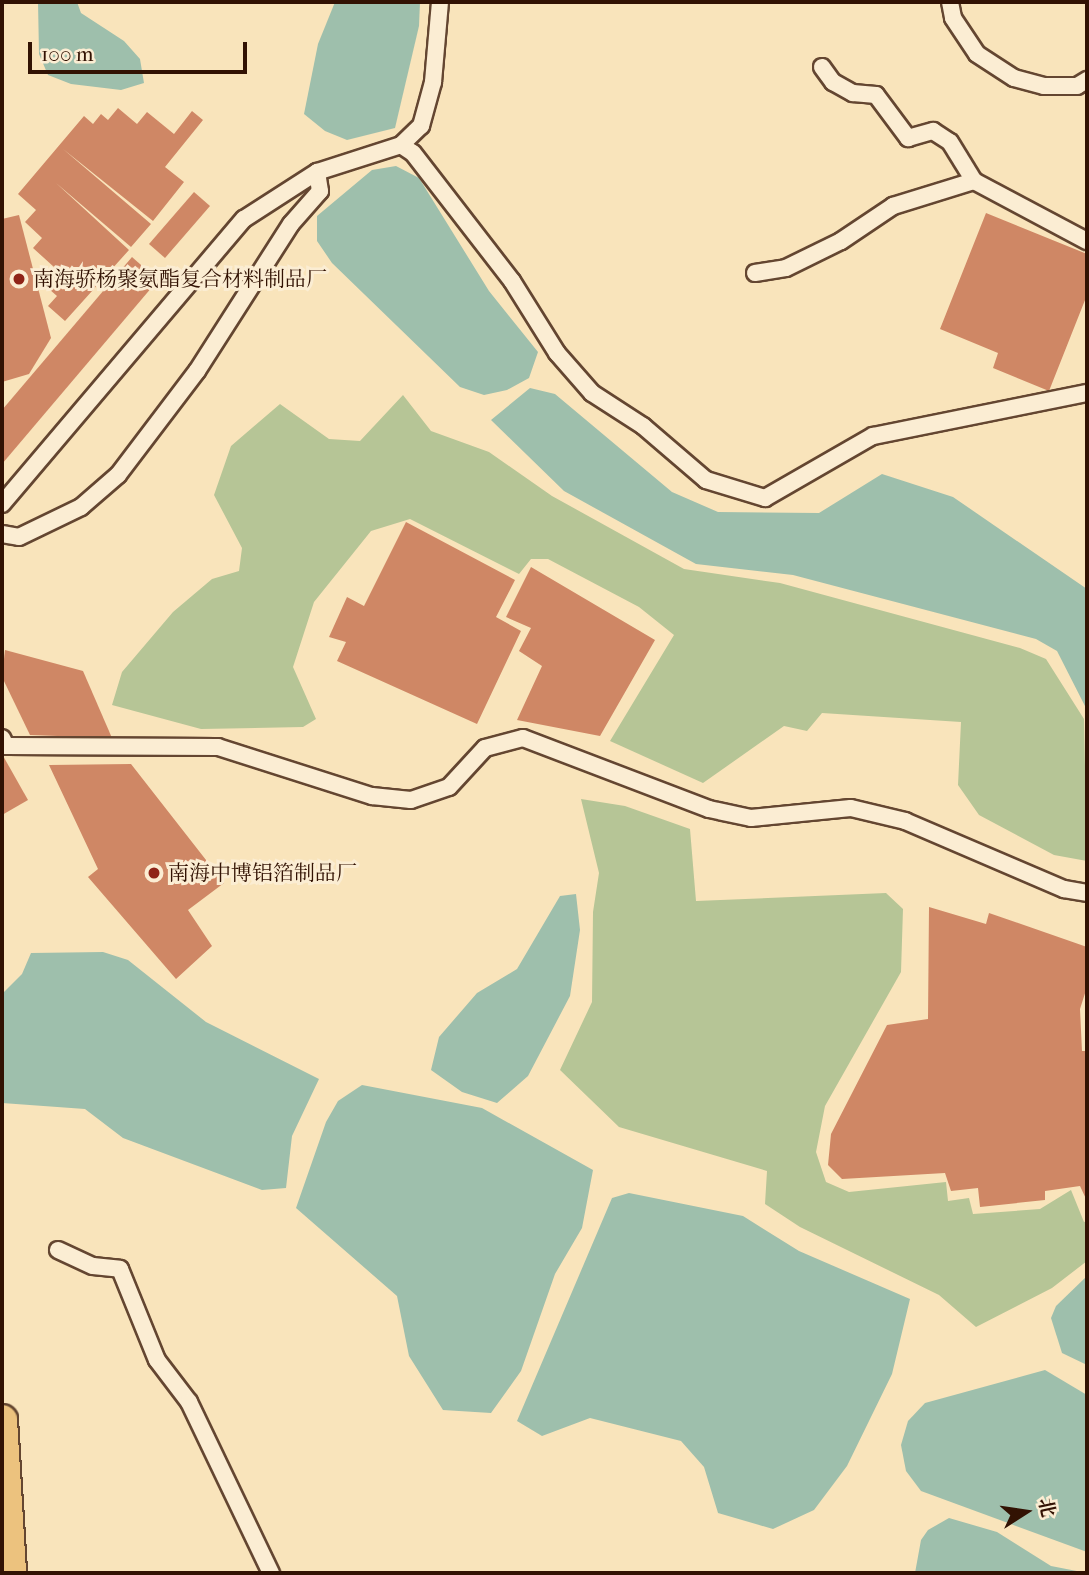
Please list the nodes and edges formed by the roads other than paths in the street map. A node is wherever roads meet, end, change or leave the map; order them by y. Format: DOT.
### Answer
graph roads {
  1 [pos="440,2"];
  2 [pos="950,2"];
  3 [pos="822,67"];
  4 [pos="1087,80"];
  5 [pos="401,145"];
  6 [pos="317,172"];
  7 [pos="974,181"];
  8 [pos="1087,241"];
  9 [pos="755,272"];
  10 [pos="1087,393"];
  11 [pos="2,504"];
  12 [pos="2,534"];
  13 [pos="2,738"];
  14 [pos="1087,893"];
  15 [pos="58,1250"];
  16 [pos="2,1420"];
  17 [pos="11,1573"];
  18 [pos="271,1573"];
  1 -- 5 [label="street"];
  2 -- 4 [label="street"];
  3 -- 7 [label="street"];
  5 -- 6 [label="street"];
  5 -- 10 [label="street"];
  6 -- 11 [label="street"];
  6 -- 12 [label="street"];
  7 -- 8 [label="street"];
  7 -- 9 [label="street"];
  13 -- 14 [label="street"];
  15 -- 18 [label="street"];
  16 -- 17 [label="highway"];
}
